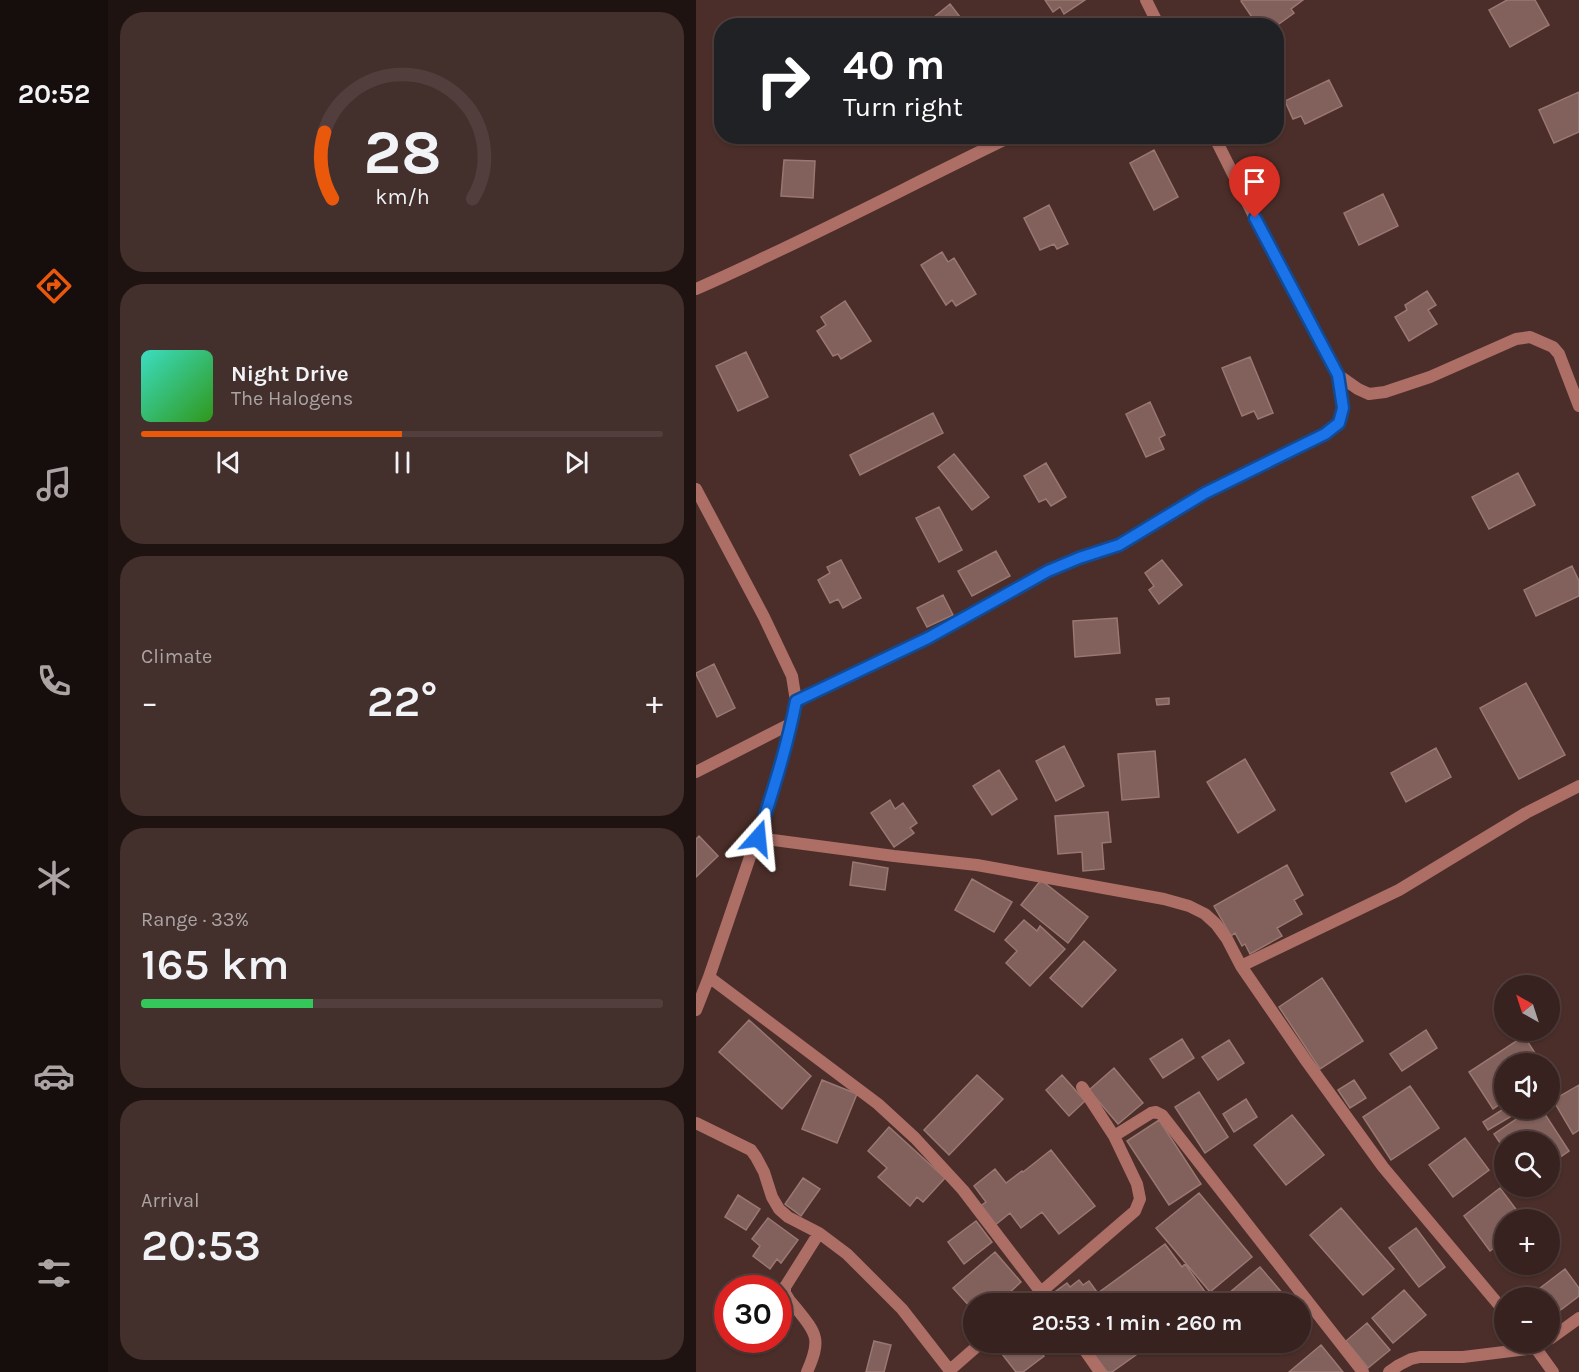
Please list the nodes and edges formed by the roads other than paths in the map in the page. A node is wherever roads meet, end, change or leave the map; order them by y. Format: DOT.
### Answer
graph roads {
  1 [pos="1146,0"];
  2 [pos="1155,18"];
  3 [pos="996,144"];
  4 [pos="1218,144"];
  5 [pos="696,290"];
  6 [pos="1338,375"];
  7 [pos="1579,406"];
  8 [pos="696,489"];
  9 [pos="796,701"];
  10 [pos="792,723"];
  11 [pos="696,772"];
  12 [pos="1579,786"];
  13 [pos="758,838"];
  14 [pos="1241,966"];
  15 [pos="709,977"];
  16 [pos="696,1010"];
  17 [pos="1082,1087"];
  18 [pos="696,1123"];
  19 [pos="1114,1136"];
  20 [pos="819,1233"];
  21 [pos="1042,1291"];
  22 [pos="1494,1299"];
  23 [pos="1579,1318"];
  24 [pos="1560,1332"];
  25 [pos="1494,1351"];
  26 [pos="970,1353"];
  27 [pos="1087,1353"];
  28 [pos="1542,1353"];
  29 [pos="950,1371"];
  30 [pos="807,1372"];
  31 [pos="1100,1372"];
  32 [pos="1363,1372"];
  33 [pos="1389,1372"];
  34 [pos="1553,1372"];
  1 -- 2 [label="street"];
  3 -- 5 [label="street"];
  4 -- 6 [label="street"];
  6 -- 7 [label="street"];
  6 -- 9 [label="street"];
  8 -- 9 [label="street"];
  9 -- 10 [label="street"];
  10 -- 11 [label="street"];
  10 -- 13 [label="street"];
  12 -- 14 [label="street"];
  13 -- 14 [label="street"];
  13 -- 15 [label="street"];
  14 -- 22 [label="street"];
  15 -- 16 [label="street"];
  15 -- 21 [label="street"];
  17 -- 19 [label="street"];
  18 -- 20 [label="street"];
  19 -- 21 [label="street"];
  19 -- 32 [label="street"];
  20 -- 29 [label="street"];
  20 -- 30 [label="street"];
  23 -- 24 [label="street"];
  25 -- 33 [label="street"];
  26 -- 29 [label="street"];
  27 -- 31 [label="street"];
  28 -- 34 [label="street"];
}
